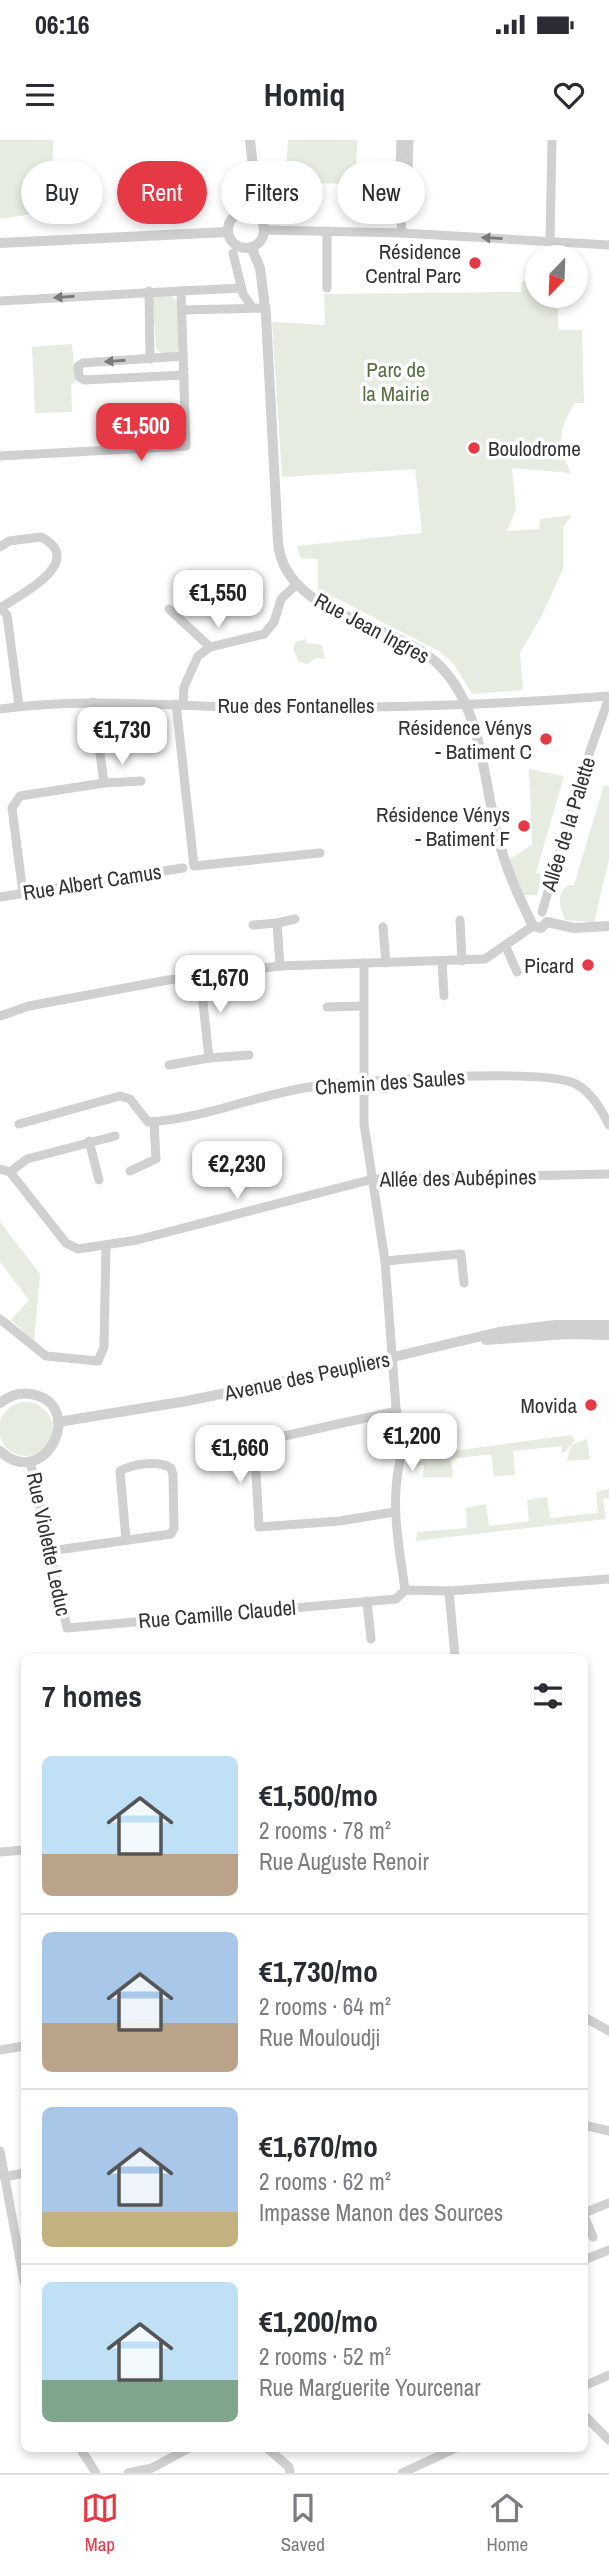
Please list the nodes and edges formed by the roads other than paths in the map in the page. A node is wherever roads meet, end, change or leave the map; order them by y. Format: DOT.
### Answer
graph roads {
  1 [pos="250,140"];
  2 [pos="401,140"];
  3 [pos="409,140"];
  4 [pos="552,140"];
  5 [pos="252,161"];
  6 [pos="400,161"];
  7 [pos="408,161"];
  8 [pos="231,224"];
  9 [pos="262,224"];
  10 [pos="402,224"];
  11 [pos="264,230"];
  12 [pos="327,231"];
  13 [pos="228,232"];
  14 [pos="402,233"];
  15 [pos="550,241"];
  16 [pos="0,243"];
  17 [pos="609,245"];
  18 [pos="251,247"];
  19 [pos="233,253"];
  20 [pos="242,288"];
  21 [pos="327,288"];
  22 [pos="181,290"];
  23 [pos="149,291"];
  24 [pos="0,301"];
  25 [pos="252,307"];
  26 [pos="266,308"];
  27 [pos="182,310"];
  28 [pos="183,356"];
  29 [pos="150,359"];
  30 [pos="184,375"];
  31 [pos="0,456"];
  32 [pos="0,547"];
  33 [pos="297,584"];
  34 [pos="0,608"];
  35 [pos="169,609"];
  36 [pos="210,647"];
  37 [pos="609,697"];
  38 [pos="93,702"];
  39 [pos="466,702"];
  40 [pos="179,704"];
  41 [pos="19,706"];
  42 [pos="0,709"];
  43 [pos="141,781"];
  44 [pos="104,783"];
  45 [pos="320,853"];
  46 [pos="183,868"];
  47 [pos="23,893"];
  48 [pos="0,897"];
  49 [pos="295,919"];
  50 [pos="538,919"];
  51 [pos="460,920"];
  52 [pos="277,922"];
  53 [pos="253,925"];
  54 [pos="609,926"];
  55 [pos="383,927"];
  56 [pos="506,947"];
  57 [pos="442,961"];
  58 [pos="461,961"];
  59 [pos="364,963"];
  60 [pos="386,963"];
  61 [pos="279,966"];
  62 [pos="517,972"];
  63 [pos="200,975"];
  64 [pos="443,996"];
  65 [pos="363,1006"];
  66 [pos="327,1007"];
  67 [pos="0,1016"];
  68 [pos="249,1055"];
  69 [pos="209,1058"];
  70 [pos="169,1065"];
  71 [pos="363,1083"];
  72 [pos="154,1122"];
  73 [pos="19,1124"];
  74 [pos="609,1125"];
  75 [pos="115,1136"];
  76 [pos="89,1141"];
  77 [pos="5,1171"];
  78 [pos="130,1171"];
  79 [pos="609,1174"];
  80 [pos="373,1179"];
  81 [pos="99,1180"];
  82 [pos="106,1246"];
  83 [pos="385,1261"];
  84 [pos="464,1283"];
  85 [pos="0,1319"];
  86 [pos="609,1325"];
  87 [pos="609,1335"];
  88 [pos="473,1340"];
  89 [pos="391,1359"];
  90 [pos="1,1401"];
  91 [pos="397,1411"];
  92 [pos="58,1422"];
  93 [pos="0,1451"];
  94 [pos="30,1461"];
  95 [pos="394,1512"];
  96 [pos="126,1540"];
  97 [pos="50,1551"];
  98 [pos="608,1579"];
  99 [pos="405,1590"];
  100 [pos="449,1591"];
  101 [pos="367,1601"];
  102 [pos="67,1628"];
  103 [pos="370,1639"];
  104 [pos="454,1654"];
  105 [pos="21,1850"];
  106 [pos="0,1852"];
  107 [pos="588,2019"];
  108 [pos="609,2031"];
  109 [pos="21,2046"];
  110 [pos="0,2050"];
  111 [pos="588,2126"];
  112 [pos="609,2131"];
  113 [pos="0,2151"];
  114 [pos="21,2173"];
  115 [pos="4,2176"];
  116 [pos="609,2203"];
  117 [pos="588,2212"];
  118 [pos="588,2224"];
  119 [pos="593,2237"];
  120 [pos="609,2250"];
  121 [pos="588,2258"];
  122 [pos="21,2266"];
  123 [pos="609,2375"];
  124 [pos="588,2384"];
  125 [pos="588,2419"];
  126 [pos="609,2440"];
  127 [pos="83,2452"];
  128 [pos="183,2452"];
  129 [pos="272,2452"];
  130 [pos="449,2452"];
  131 [pos="155,2471"];
  132 [pos="417,2471"];
  133 [pos="96,2473"];
  134 [pos="128,2473"];
  135 [pos="290,2473"];
  136 [pos="402,2473"];
  1 -- 5 [label="street"];
  2 -- 6 [label="street"];
  3 -- 7 [label="street"];
  4 -- 15 [label="street"];
  8 -- 13 [label="street"];
  9 -- 11 [label="street"];
  10 -- 14 [label="street"];
  11 -- 12 [label="street"];
  11 -- 18 [label="street"];
  12 -- 14 [label="street"];
  12 -- 21 [label="street"];
  13 -- 16 [label="street"];
  13 -- 18 [label="street"];
  15 -- 14 [label="street, one-way"];
  15 -- 17 [label="street"];
  18 -- 26 [label="street, Rue Jean Ingres"];
  19 -- 20 [label="street"];
  20 -- 22 [label="street"];
  20 -- 25 [label="street"];
  22 -- 23 [label="street"];
  22 -- 27 [label="street"];
  23 -- 24 [label="street, one-way"];
  23 -- 29 [label="street"];
  25 -- 26 [label="street"];
  25 -- 27 [label="street"];
  26 -- 33 [label="street, Rue Jean Ingres"];
  27 -- 28 [label="street"];
  28 -- 29 [label="street"];
  28 -- 30 [label="street"];
  29 -- 30 [label="street, one-way"];
  30 -- 31 [label="street"];
  32 -- 34 [label="street"];
  33 -- 36 [label="street"];
  33 -- 39 [label="street, Rue Jean Ingres"];
  34 -- 41 [label="street"];
  35 -- 36 [label="street"];
  36 -- 40 [label="street"];
  37 -- 39 [label="street, Rue des Fontanelles"];
  37 -- 50 [label="street, Allée de la Palette"];
  38 -- 40 [label="street, Rue des Fontanelles"];
  38 -- 41 [label="street, Rue des Fontanelles"];
  38 -- 44 [label="street"];
  39 -- 40 [label="street, Rue des Fontanelles"];
  39 -- 50 [label="street, Rue Jean Ingres"];
  40 -- 45 [label="street"];
  41 -- 42 [label="street, Rue des Fontanelles"];
  43 -- 44 [label="street"];
  44 -- 47 [label="street"];
  46 -- 47 [label="street, Rue Albert Camus"];
  47 -- 48 [label="street, Rue Albert Camus"];
  49 -- 52 [label="street"];
  50 -- 54 [label="street"];
  50 -- 56 [label="street"];
  51 -- 58 [label="street"];
  52 -- 53 [label="street"];
  52 -- 61 [label="street"];
  55 -- 60 [label="street"];
  56 -- 58 [label="street"];
  56 -- 62 [label="street"];
  57 -- 58 [label="street"];
  57 -- 60 [label="street"];
  57 -- 64 [label="street"];
  59 -- 60 [label="street"];
  59 -- 61 [label="street"];
  59 -- 65 [label="street"];
  61 -- 63 [label="street"];
  63 -- 67 [label="street"];
  63 -- 69 [label="street"];
  65 -- 66 [label="street"];
  65 -- 71 [label="street"];
  68 -- 69 [label="street"];
  69 -- 70 [label="street"];
  71 -- 72 [label="street, Chemin des Saules"];
  71 -- 74 [label="street, Chemin des Saules"];
  71 -- 80 [label="street"];
  72 -- 73 [label="street"];
  72 -- 78 [label="street"];
  75 -- 76 [label="street"];
  76 -- 77 [label="street"];
  76 -- 81 [label="street"];
  77 -- 82 [label="street, Allée des Aubépines"];
  79 -- 80 [label="street, Allée des Aubépines"];
  80 -- 82 [label="street, Allée des Aubépines"];
  80 -- 83 [label="street"];
  82 -- 85 [label="street"];
  83 -- 84 [label="street"];
  83 -- 89 [label="street"];
  86 -- 88 [label="street, Avenue des Peupliers"];
  87 -- 88 [label="street, Avenue des Peupliers"];
  88 -- 89 [label="street, Avenue des Peupliers"];
  89 -- 91 [label="street"];
  89 -- 92 [label="street, Avenue des Peupliers"];
  90 -- 92 [label="street"];
  91 -- 95 [label="street"];
  91 -- 95 [label="street"];
  92 -- 94 [label="street"];
  93 -- 94 [label="street"];
  94 -- 97 [label="street, Rue Violette Leduc"];
  95 -- 99 [label="street"];
  96 -- 96 [label="street"];
  96 -- 97 [label="street"];
  97 -- 102 [label="street, Rue Violette Leduc"];
  98 -- 100 [label="street, Rue Camille Claudel"];
  99 -- 100 [label="street, Rue Camille Claudel"];
  99 -- 101 [label="street, Rue Camille Claudel"];
  100 -- 104 [label="street"];
  101 -- 102 [label="street, Rue Camille Claudel"];
  101 -- 103 [label="street"];
  105 -- 106 [label="street"];
  107 -- 108 [label="street"];
  109 -- 110 [label="street"];
  111 -- 112 [label="street"];
  113 -- 115 [label="street"];
  114 -- 115 [label="street"];
  115 -- 122 [label="street"];
  116 -- 117 [label="street"];
  118 -- 119 [label="street"];
  120 -- 121 [label="street"];
  123 -- 124 [label="street"];
  125 -- 126 [label="street"];
  127 -- 133 [label="street"];
  128 -- 131 [label="street"];
  129 -- 135 [label="street"];
  130 -- 132 [label="street"];
  131 -- 134 [label="street"];
  132 -- 136 [label="street"];
}
